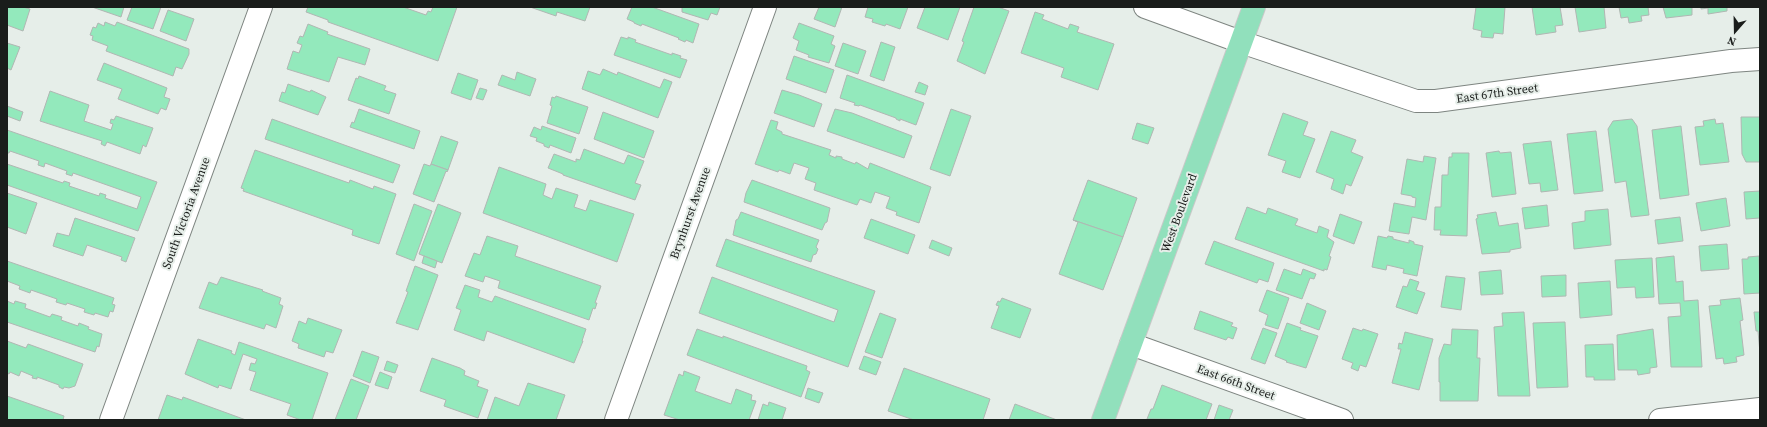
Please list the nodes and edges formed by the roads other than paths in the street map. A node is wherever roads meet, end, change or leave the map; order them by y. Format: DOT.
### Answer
graph roads {
  1 [pos="261,7"];
  2 [pos="765,7"];
  3 [pos="1145,7"];
  4 [pos="1254,7"];
  5 [pos="1241,42"];
  6 [pos="1760,59"];
  7 [pos="1131,344"];
  8 [pos="1760,409"];
  9 [pos="111,420"];
  10 [pos="616,420"];
  11 [pos="1103,420"];
  12 [pos="1342,420"];
  13 [pos="1660,420"];
  1 -- 9 [label="street, South Victoria Avenue"];
  2 -- 10 [label="street, Brynhurst Avenue"];
  3 -- 5 [label="street, East 67th Street"];
  4 -- 5 [label="main road, West Boulevard"];
  5 -- 6 [label="street, East 67th Street"];
  5 -- 7 [label="main road, West Boulevard"];
  7 -- 11 [label="main road, West Boulevard"];
  7 -- 12 [label="street, East 66th Street"];
  8 -- 13 [label="street"];
}
